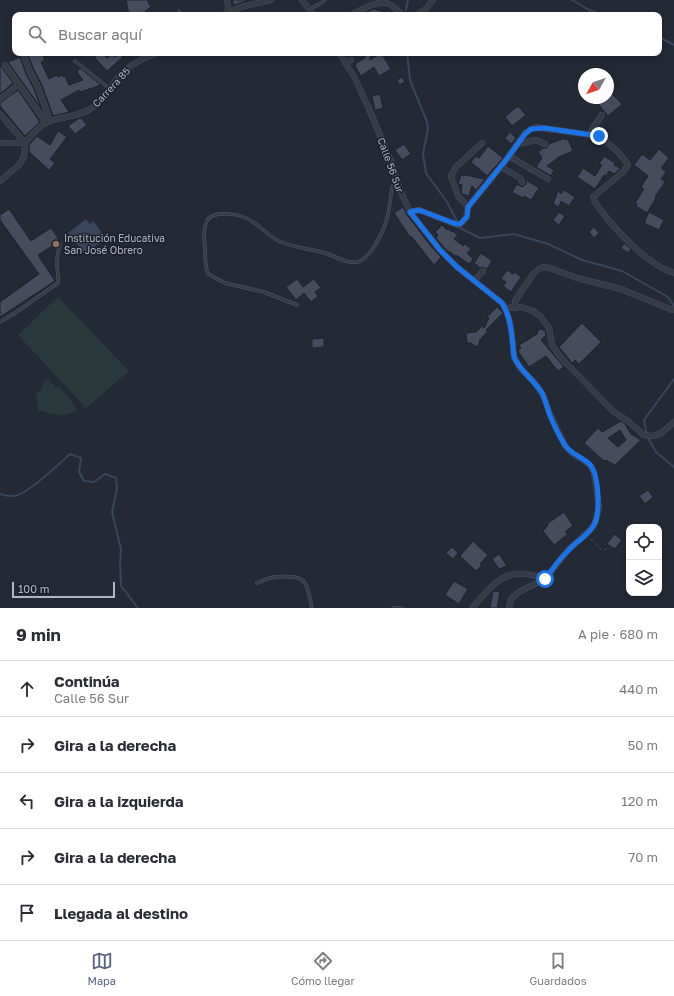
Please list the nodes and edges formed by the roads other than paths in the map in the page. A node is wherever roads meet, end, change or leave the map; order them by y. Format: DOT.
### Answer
graph roads {
  1 [pos="227,0"];
  2 [pos="270,0"];
  3 [pos="302,0"];
  4 [pos="325,0"];
  5 [pos="433,0"];
  6 [pos="310,9"];
  7 [pos="229,12"];
  8 [pos="312,12"];
  9 [pos="357,12"];
  10 [pos="399,12"];
  11 [pos="421,12"];
  12 [pos="24,56"];
  13 [pos="149,56"];
  14 [pos="341,56"];
  15 [pos="351,60"];
  16 [pos="75,61"];
  17 [pos="345,63"];
  18 [pos="5,65"];
  19 [pos="18,85"];
  20 [pos="110,89"];
  21 [pos="0,99"];
  22 [pos="0,114"];
  23 [pos="602,115"];
  24 [pos="47,122"];
  25 [pos="590,134"];
  26 [pos="0,143"];
  27 [pos="24,143"];
  28 [pos="482,143"];
  29 [pos="517,144"];
  30 [pos="545,144"];
  31 [pos="509,156"];
  32 [pos="501,167"];
  33 [pos="548,179"];
  34 [pos="0,181"];
  35 [pos="398,182"];
  36 [pos="522,182"];
  37 [pos="468,207"];
  38 [pos="410,212"];
  39 [pos="60,244"];
  40 [pos="483,271"];
  41 [pos="674,273"];
  42 [pos="475,280"];
  43 [pos="297,304"];
  44 [pos="506,308"];
  45 [pos="516,308"];
  46 [pos="674,309"];
  47 [pos="0,322"];
  48 [pos="674,422"];
  49 [pos="545,579"];
  50 [pos="257,583"];
  51 [pos="312,608"];
  52 [pos="393,608"];
  53 [pos="402,608"];
  54 [pos="472,608"];
  55 [pos="509,608"];
  1 -- 7 [label="street"];
  2 -- 7 [label="street"];
  3 -- 6 [label="street"];
  4 -- 6 [label="lane"];
  5 -- 11 [label="street"];
  6 -- 8 [label="street"];
  9 -- 10 [label="street"];
  12 -- 24 [label="street"];
  13 -- 20 [label="street, Carrera 85"];
  14 -- 17 [label="street, Calle 56 Sur"];
  15 -- 17 [label="street"];
  16 -- 20 [label="lane"];
  17 -- 35 [label="street, Calle 56 Sur"];
  18 -- 19 [label="street"];
  19 -- 21 [label="street"];
  19 -- 24 [label="street"];
  20 -- 24 [label="street, Carrera 85"];
  22 -- 27 [label="street"];
  23 -- 25 [label="street"];
  24 -- 27 [label="street, Carrera 85"];
  25 -- 29 [label="street"];
  25 -- 41 [label="street"];
  26 -- 27 [label="street"];
  27 -- 34 [label="street"];
  28 -- 37 [label="street"];
  29 -- 30 [label="street"];
  29 -- 31 [label="street"];
  31 -- 32 [label="street"];
  31 -- 33 [label="street"];
  32 -- 36 [label="street"];
  32 -- 37 [label="street"];
  35 -- 38 [label="street, Calle 56 Sur"];
  35 -- 43 [label="lane"];
  37 -- 38 [label="street"];
  38 -- 42 [label="street, Calle 56 Sur"];
  39 -- 47 [label="lane"];
  40 -- 42 [label="street"];
  42 -- 44 [label="street, Calle 56 Sur"];
  44 -- 45 [label="street"];
  44 -- 49 [label="street"];
  45 -- 46 [label="street"];
  45 -- 48 [label="street"];
  49 -- 54 [label="street"];
  49 -- 55 [label="street"];
  50 -- 51 [label="lane"];
  52 -- 53 [label="lane"];
}
